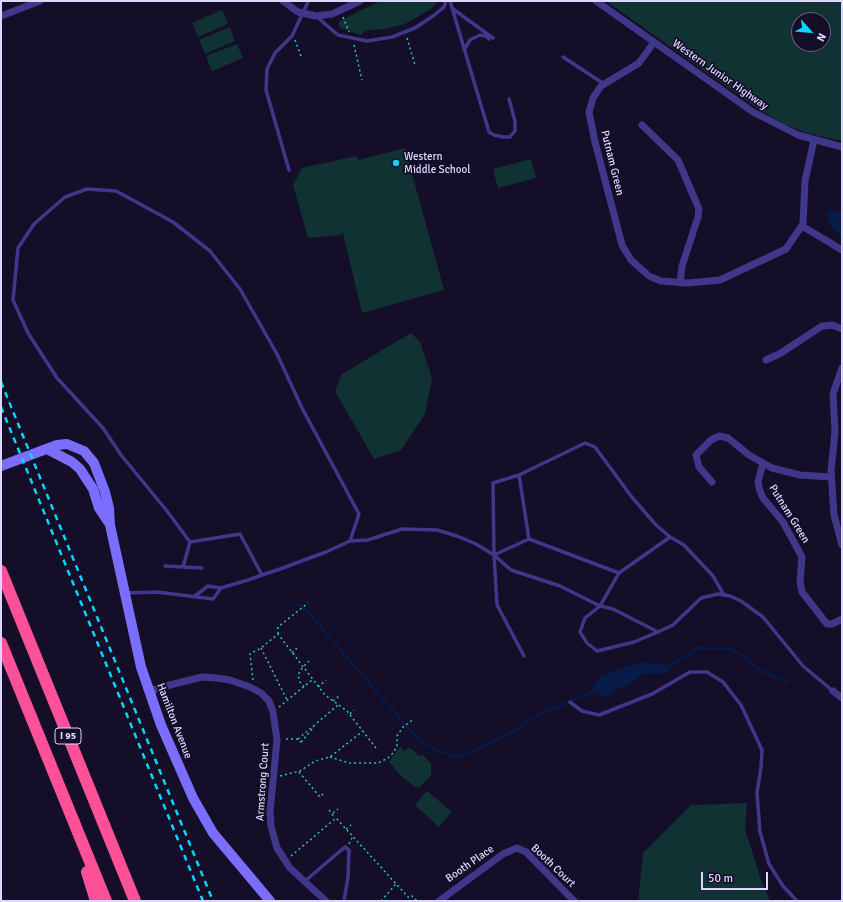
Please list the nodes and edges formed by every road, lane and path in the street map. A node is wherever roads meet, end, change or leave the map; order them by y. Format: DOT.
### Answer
graph roads {
  1 [pos="40,1"];
  2 [pos="283,1"];
  3 [pos="360,1"];
  4 [pos="446,1"];
  5 [pos="450,1"];
  6 [pos="596,1"];
  7 [pos="308,2"];
  8 [pos="452,8"];
  9 [pos="303,13"];
  10 [pos="1,16"];
  11 [pos="316,16"];
  12 [pos="406,32"];
  13 [pos="292,36"];
  14 [pos="654,42"];
  15 [pos="464,50"];
  16 [pos="563,57"];
  17 [pos="302,59"];
  18 [pos="415,64"];
  19 [pos="604,84"];
  20 [pos="509,99"];
  21 [pos="642,125"];
  22 [pos="814,140"];
  23 [pos="842,147"];
  24 [pos="289,170"];
  25 [pos="802,226"];
  26 [pos="842,250"];
  27 [pos="680,283"];
  28 [pos="842,329"];
  29 [pos="766,360"];
  30 [pos="842,368"];
  31 [pos="47,449"];
  32 [pos="763,464"];
  33 [pos="1,466"];
  34 [pos="519,475"];
  35 [pos="831,477"];
  36 [pos="712,482"];
  37 [pos="110,525"];
  38 [pos="670,536"];
  39 [pos="529,539"];
  40 [pos="350,541"];
  41 [pos="190,542"];
  42 [pos="842,545"];
  43 [pos="494,555"];
  44 [pos="165,566"];
  45 [pos="183,567"];
  46 [pos="202,568"];
  47 [pos="1,571"];
  48 [pos="619,573"];
  49 [pos="262,575"];
  50 [pos="221,588"];
  51 [pos="125,593"];
  52 [pos="724,595"];
  53 [pos="195,596"];
  54 [pos="308,603"];
  55 [pos="600,606"];
  56 [pos="842,619"];
  57 [pos="658,632"];
  58 [pos="278,634"];
  59 [pos="1,642"];
  60 [pos="298,647"];
  61 [pos="261,648"];
  62 [pos="248,651"];
  63 [pos="292,653"];
  64 [pos="250,654"];
  65 [pos="524,656"];
  66 [pos="309,662"];
  67 [pos="303,667"];
  68 [pos="313,679"];
  69 [pos="326,680"];
  70 [pos="318,686"];
  71 [pos="304,687"];
  72 [pos="250,688"];
  73 [pos="833,691"];
  74 [pos="150,692"];
  75 [pos="339,696"];
  76 [pos="842,698"];
  77 [pos="287,700"];
  78 [pos="333,701"];
  79 [pos="570,702"];
  80 [pos="338,705"];
  81 [pos="354,710"];
  82 [pos="331,711"];
  83 [pos="273,712"];
  84 [pos="334,714"];
  85 [pos="350,714"];
  86 [pos="414,719"];
  87 [pos="313,725"];
  88 [pos="317,728"];
  89 [pos="364,731"];
  90 [pos="298,739"];
  91 [pos="277,740"];
  92 [pos="376,748"];
  93 [pos="330,758"];
  94 [pos="299,771"];
  95 [pos="275,775"];
  96 [pos="324,793"];
  97 [pos="68,807"];
  98 [pos="338,809"];
  99 [pos="329,810"];
  100 [pos="332,814"];
  101 [pos="336,818"];
  102 [pos="351,825"];
  103 [pos="346,829"];
  104 [pos="363,841"];
  105 [pos="360,844"];
  106 [pos="517,848"];
  107 [pos="392,873"];
  108 [pos="388,875"];
  109 [pos="304,882"];
  110 [pos="396,884"];
  111 [pos="441,900"];
  112 [pos="96,901"];
  113 [pos="106,901"];
  114 [pos="135,901"];
  115 [pos="270,901"];
  116 [pos="326,901"];
  117 [pos="344,901"];
  118 [pos="381,901"];
  119 [pos="574,901"];
  120 [pos="797,901"];
  1 -- 10 [label="street"];
  2 -- 9 [label="street"];
  3 -- 11 [label="street"];
  4 -- 12 [label="lane"];
  5 -- 8 [label="lane"];
  6 -- 14 [label="street, Western Junior Highway"];
  7 -- 9 [label="lane"];
  8 -- 15 [label="lane"];
  8 -- 15 [label="lane"];
  9 -- 11 [label="street"];
  9 -- 13 [label="lane"];
  11 -- 12 [label="lane"];
  12 -- 18 [label="path"];
  13 -- 17 [label="path"];
  13 -- 24 [label="lane"];
  14 -- 19 [label="street, Putnam Green"];
  14 -- 22 [label="street, Western Junior Highway"];
  15 -- 20 [label="lane"];
  16 -- 19 [label="lane"];
  19 -- 27 [label="street, Putnam Green"];
  21 -- 27 [label="street"];
  22 -- 23 [label="street, Western Junior Highway"];
  22 -- 25 [label="street"];
  25 -- 26 [label="street"];
  25 -- 27 [label="street, Putnam Green"];
  28 -- 29 [label="street"];
  30 -- 35 [label="street"];
  31 -- 33 [label="main road, Hamilton Avenue"];
  31 -- 37 [label="main road, Hamilton Avenue"];
  31 -- 37 [label="main road, Hamilton Avenue"];
  32 -- 35 [label="street, Putnam Green"];
  32 -- 36 [label="street, Putnam Green"];
  32 -- 56 [label="street, Putnam Green"];
  34 -- 38 [label="lane"];
  34 -- 39 [label="lane"];
  34 -- 43 [label="lane"];
  35 -- 42 [label="street"];
  37 -- 51 [label="main road, Hamilton Avenue"];
  38 -- 48 [label="lane"];
  38 -- 52 [label="lane"];
  39 -- 43 [label="lane"];
  39 -- 48 [label="lane"];
  40 -- 41 [label="lane"];
  40 -- 43 [label="lane"];
  40 -- 49 [label="lane"];
  41 -- 45 [label="lane"];
  41 -- 49 [label="lane"];
  43 -- 55 [label="lane"];
  43 -- 65 [label="lane"];
  44 -- 45 [label="lane"];
  45 -- 46 [label="lane"];
  47 -- 114 [label="highway, I 95"];
  48 -- 55 [label="lane"];
  49 -- 50 [label="lane"];
  50 -- 53 [label="lane"];
  50 -- 53 [label="lane"];
  51 -- 53 [label="lane"];
  51 -- 74 [label="main road, Hamilton Avenue"];
  52 -- 57 [label="lane"];
  52 -- 73 [label="lane"];
  54 -- 58 [label="path"];
  55 -- 57 [label="lane"];
  55 -- 57 [label="lane"];
  58 -- 61 [label="path"];
  58 -- 63 [label="path"];
  59 -- 97 [label="highway, I 95"];
  60 -- 63 [label="path"];
  61 -- 64 [label="path"];
  61 -- 77 [label="path"];
  62 -- 64 [label="path"];
  63 -- 67 [label="path"];
  64 -- 72 [label="path"];
  66 -- 67 [label="path"];
  67 -- 68 [label="path"];
  67 -- 71 [label="path"];
  68 -- 70 [label="path"];
  68 -- 71 [label="path"];
  69 -- 70 [label="path"];
  70 -- 78 [label="path"];
  71 -- 77 [label="path"];
  72 -- 74 [label="street, Armstrong Court"];
  72 -- 83 [label="street, Armstrong Court"];
  73 -- 76 [label="street"];
  74 -- 115 [label="main road, Hamilton Avenue"];
  75 -- 78 [label="path"];
  77 -- 83 [label="path"];
  78 -- 80 [label="path"];
  79 -- 120 [label="lane"];
  80 -- 82 [label="path"];
  80 -- 85 [label="path"];
  81 -- 85 [label="path"];
  82 -- 84 [label="path"];
  82 -- 87 [label="path"];
  83 -- 91 [label="street, Armstrong Court"];
  85 -- 89 [label="path"];
  86 -- 93 [label="path"];
  87 -- 88 [label="path"];
  87 -- 90 [label="path"];
  87 -- 90 [label="path"];
  89 -- 92 [label="path"];
  89 -- 93 [label="path"];
  90 -- 91 [label="path"];
  91 -- 95 [label="street, Armstrong Court"];
  93 -- 94 [label="path"];
  94 -- 95 [label="path"];
  94 -- 96 [label="path"];
  95 -- 109 [label="street, Armstrong Court"];
  97 -- 112 [label="highway"];
  97 -- 113 [label="highway, I 95"];
  98 -- 100 [label="path"];
  99 -- 100 [label="path"];
  100 -- 101 [label="path"];
  102 -- 103 [label="path"];
  104 -- 105 [label="path"];
  106 -- 111 [label="street, Booth Place"];
  106 -- 119 [label="street, Booth Court"];
  107 -- 108 [label="path"];
  109 -- 116 [label="street, Armstrong Court"];
  109 -- 117 [label="lane"];
  110 -- 118 [label="path"];
}
